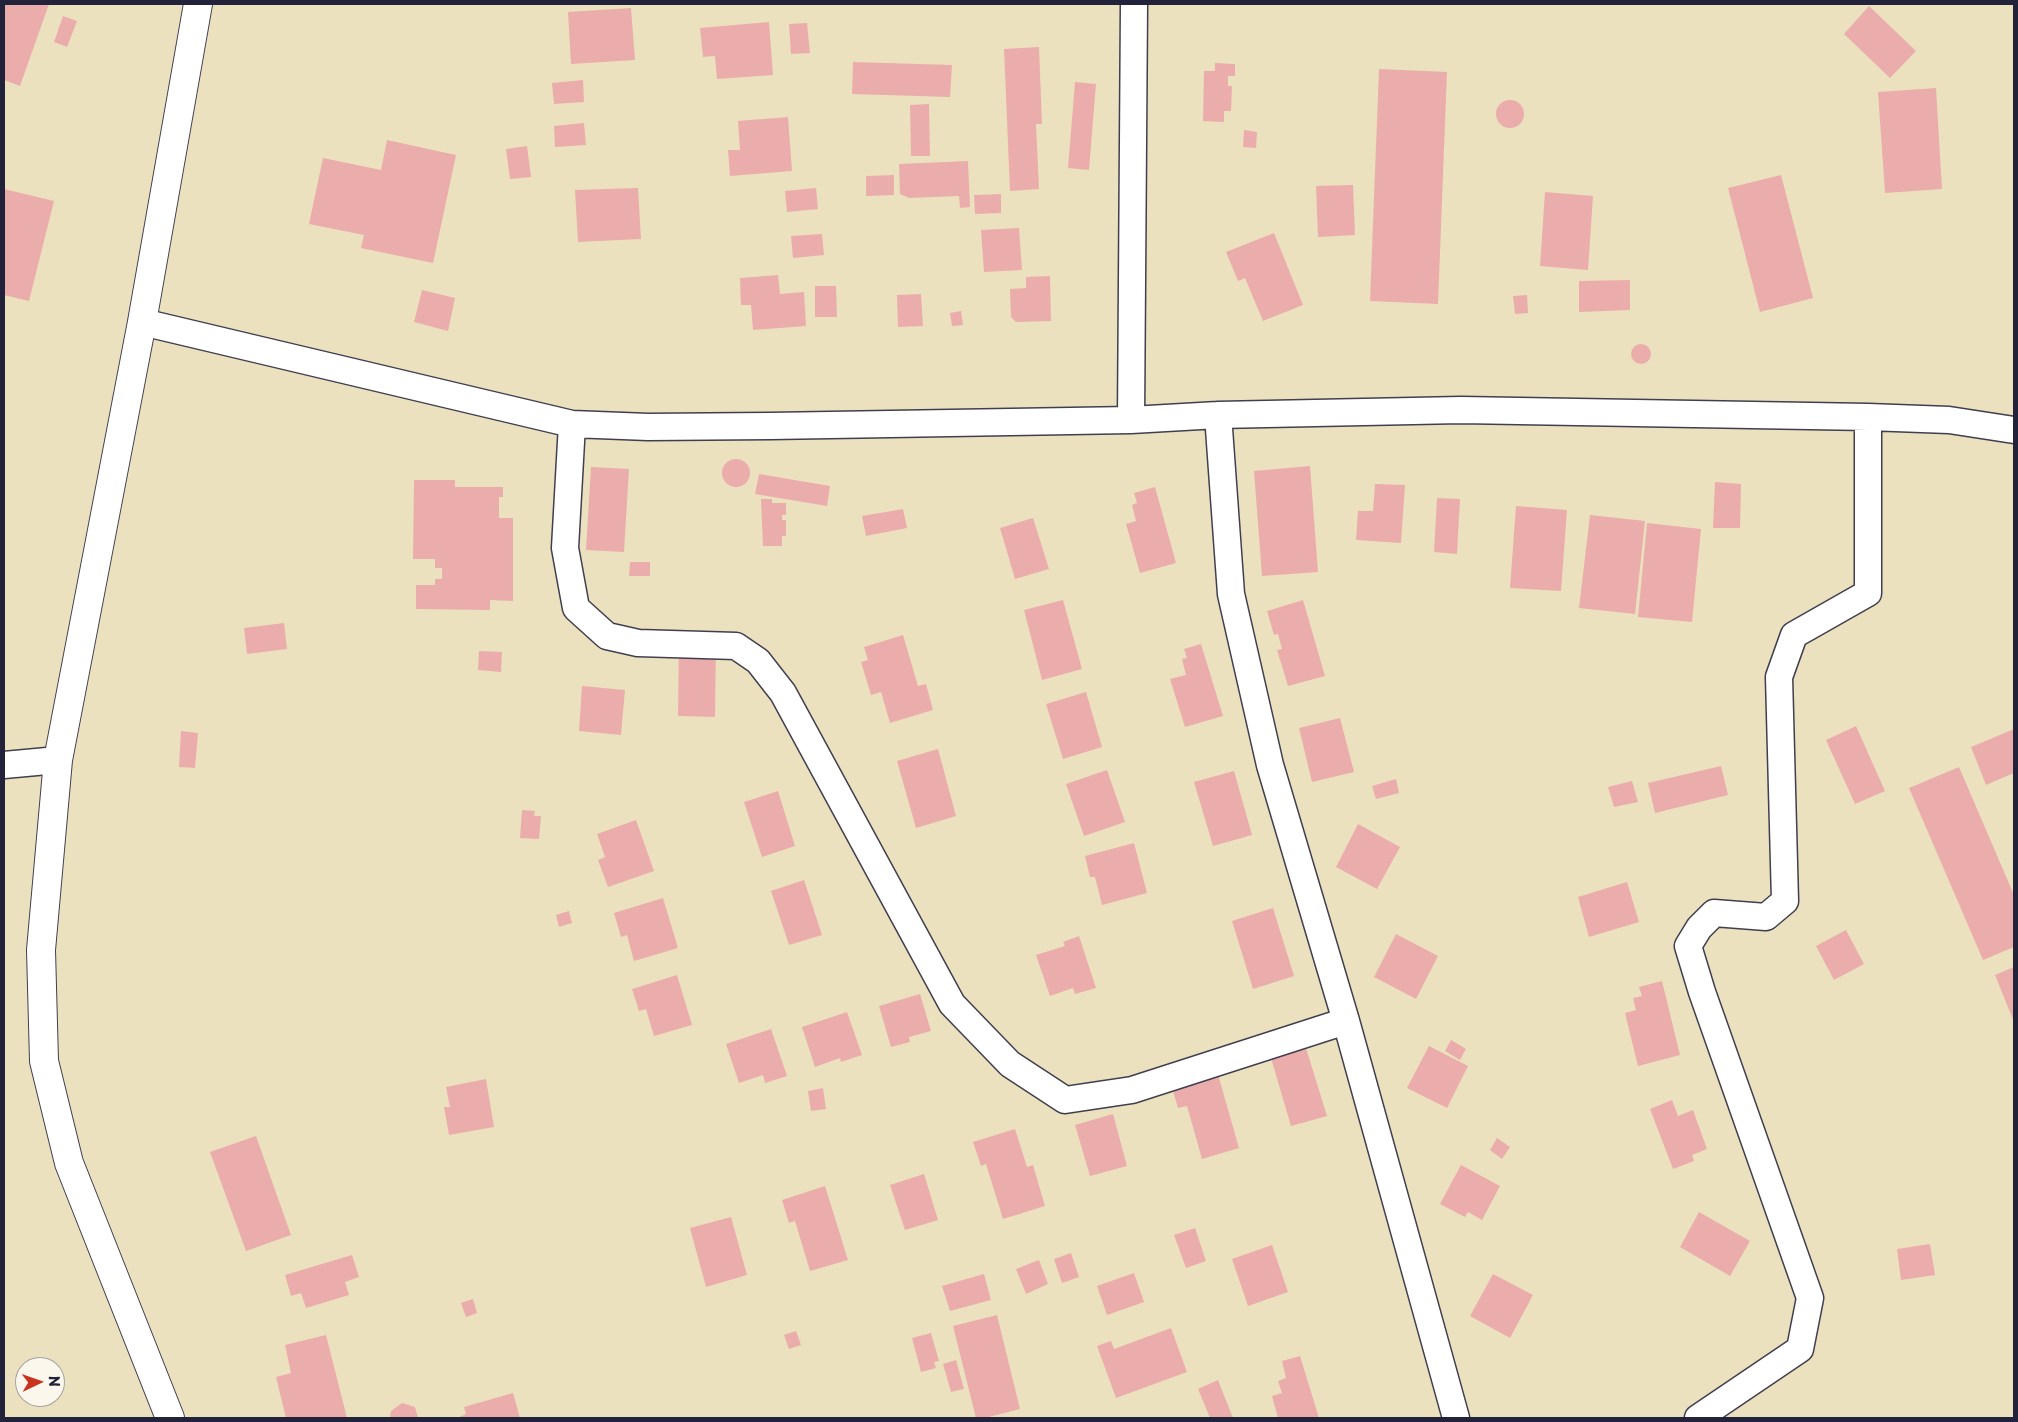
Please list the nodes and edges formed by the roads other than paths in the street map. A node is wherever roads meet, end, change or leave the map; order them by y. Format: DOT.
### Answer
graph roads {
  1 [pos="198,4"];
  2 [pos="1134,4"];
  3 [pos="142,322"];
  4 [pos="1218,415"];
  5 [pos="1868,417"];
  6 [pos="1131,420"];
  7 [pos="572,424"];
  8 [pos="2014,430"];
  9 [pos="58,760"];
  10 [pos="4,765"];
  11 [pos="1346,1021"];
  12 [pos="170,1418"];
  13 [pos="1456,1418"];
  14 [pos="1698,1418"];
  1 -- 3 [label="street"];
  2 -- 6 [label="street"];
  3 -- 7 [label="street"];
  3 -- 9 [label="street"];
  4 -- 5 [label="street"];
  4 -- 6 [label="street"];
  4 -- 11 [label="street"];
  5 -- 8 [label="street"];
  5 -- 14 [label="street"];
  6 -- 7 [label="street"];
  7 -- 11 [label="street"];
  9 -- 10 [label="street"];
  9 -- 12 [label="street"];
  11 -- 13 [label="street"];
}
